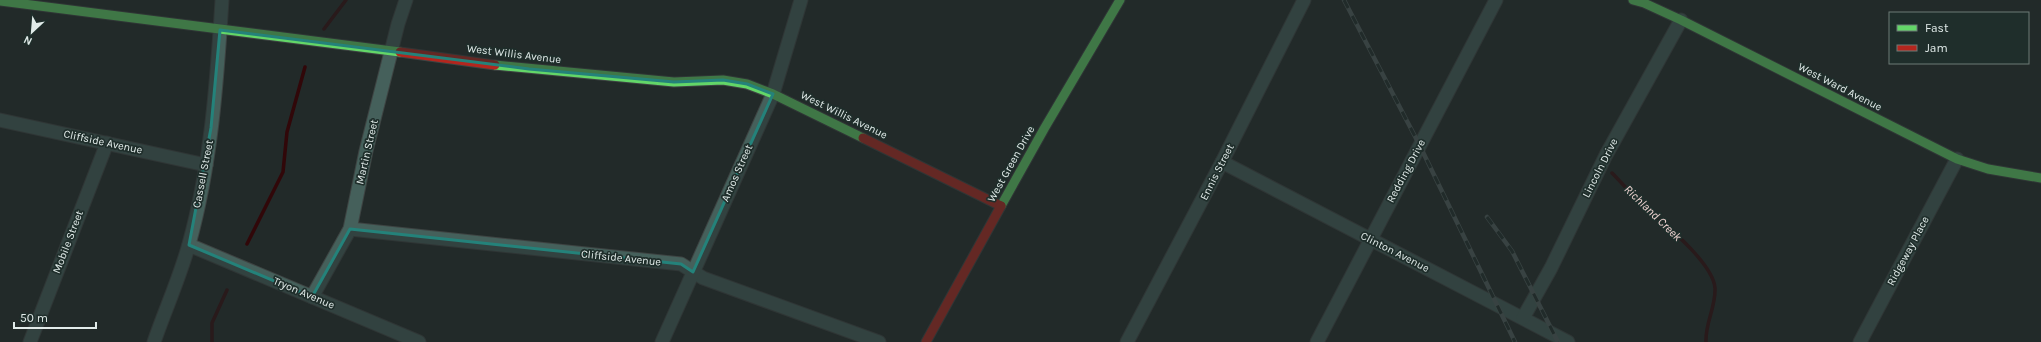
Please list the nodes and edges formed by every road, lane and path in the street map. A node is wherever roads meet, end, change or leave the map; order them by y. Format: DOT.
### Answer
graph roads {
  1 [pos="222,0"];
  2 [pos="406,0"];
  3 [pos="801,0"];
  4 [pos="1120,0"];
  5 [pos="1304,0"];
  6 [pos="1496,0"];
  7 [pos="0,1"];
  8 [pos="1641,1"];
  9 [pos="1680,20"];
  10 [pos="220,30"];
  11 [pos="391,51"];
  12 [pos="773,94"];
  13 [pos="0,120"];
  14 [pos="106,143"];
  15 [pos="1957,159"];
  16 [pos="1222,162"];
  17 [pos="206,165"];
  18 [pos="2041,178"];
  19 [pos="1001,206"];
  20 [pos="350,229"];
  21 [pos="1370,240"];
  22 [pos="189,245"];
  23 [pos="693,272"];
  24 [pos="312,297"];
  25 [pos="1523,318"];
  26 [pos="30,342"];
  27 [pos="154,342"];
  28 [pos="419,342"];
  29 [pos="662,342"];
  30 [pos="879,342"];
  31 [pos="926,342"];
  32 [pos="1128,342"];
  33 [pos="1317,342"];
  34 [pos="1568,342"];
  35 [pos="1860,342"];
  1 -- 10 [label="street, Cassell Street"];
  2 -- 11 [label="street, Martin Street"];
  3 -- 12 [label="street, Amos Street"];
  4 -- 19 [label="street, West Green Drive"];
  5 -- 16 [label="street, Ennis Street"];
  6 -- 21 [label="street, Redding Drive"];
  7 -- 10 [label="street, West Willis Avenue"];
  8 -- 9 [label="street, West Ward Avenue"];
  9 -- 15 [label="street, West Ward Avenue"];
  9 -- 25 [label="street, Lincoln Drive"];
  10 -- 11 [label="street, West Willis Avenue"];
  10 -- 17 [label="street, Cassell Street"];
  11 -- 12 [label="street, West Willis Avenue"];
  11 -- 20 [label="street, Martin Street"];
  12 -- 19 [label="street, West Willis Avenue"];
  12 -- 23 [label="street, Amos Street"];
  13 -- 14 [label="street, Cliffside Avenue"];
  14 -- 17 [label="street, Cliffside Avenue"];
  14 -- 26 [label="street, Mobile Street"];
  15 -- 18 [label="street, West Ward Avenue"];
  15 -- 35 [label="street, Ridgeway Place"];
  16 -- 21 [label="street, Clinton Avenue"];
  16 -- 32 [label="street, Ennis Street"];
  17 -- 22 [label="street, Cassell Street"];
  19 -- 31 [label="street, West Green Drive"];
  20 -- 23 [label="street, Cliffside Avenue"];
  20 -- 24 [label="street, Martin Street"];
  21 -- 25 [label="street, Clinton Avenue"];
  21 -- 33 [label="street, Redding Drive"];
  22 -- 24 [label="street, Tryon Avenue"];
  22 -- 27 [label="street, Cassell Street"];
  23 -- 29 [label="street, Amos Street"];
  23 -- 30 [label="street, Cliffside Avenue"];
  24 -- 28 [label="street, Tryon Avenue"];
  25 -- 34 [label="street, Clinton Avenue"];
}
